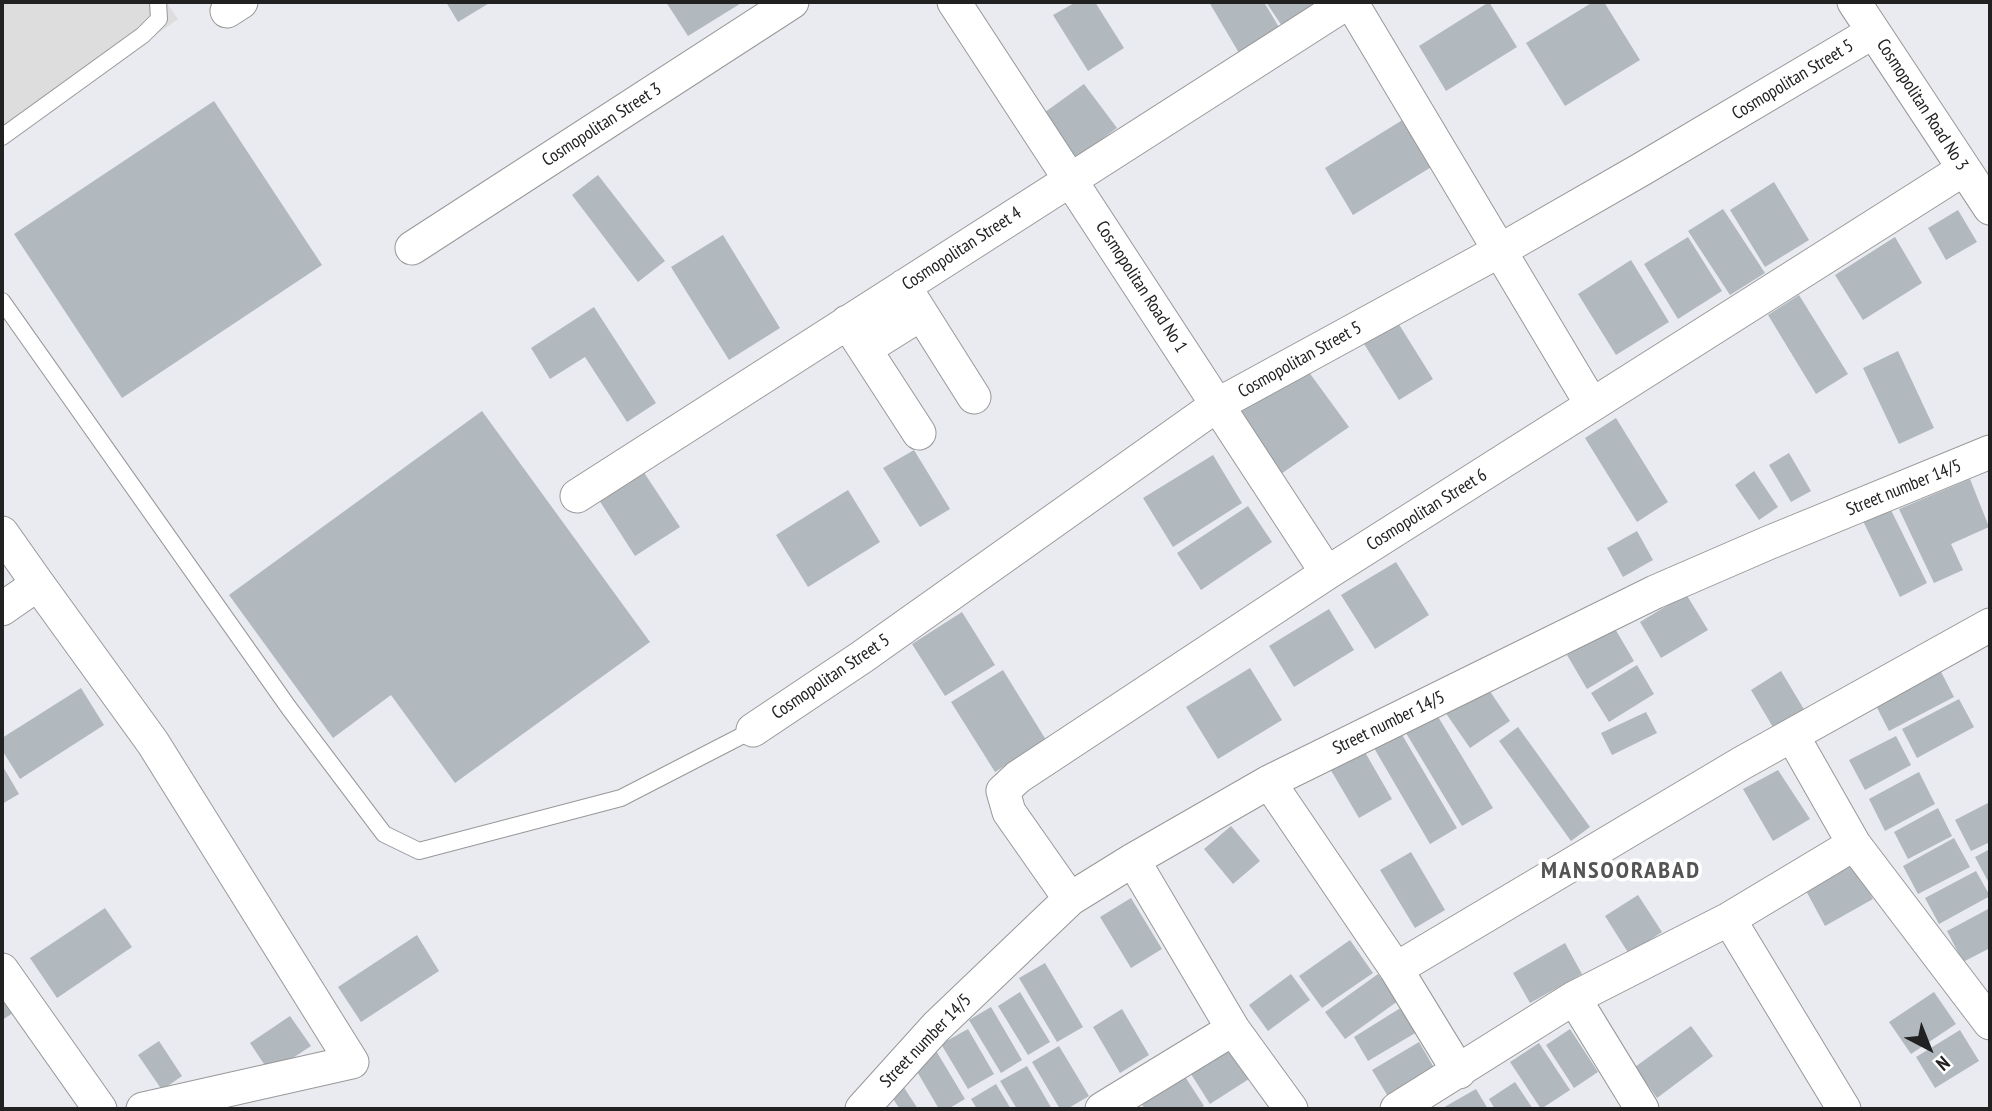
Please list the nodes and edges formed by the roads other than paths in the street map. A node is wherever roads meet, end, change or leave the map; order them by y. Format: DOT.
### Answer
graph roads {
  1 [pos="158,2"];
  2 [pos="792,2"];
  3 [pos="954,2"];
  4 [pos="1349,2"];
  5 [pos="1854,2"];
  6 [pos="1874,32"];
  7 [pos="2,137"];
  8 [pos="1964,169"];
  9 [pos="1070,179"];
  10 [pos="1990,208"];
  11 [pos="412,248"];
  12 [pos="1499,251"];
  13 [pos="912,300"];
  14 [pos="2,301"];
  15 [pos="856,336"];
  16 [pos="974,397"];
  17 [pos="1217,405"];
  18 [pos="1592,405"];
  19 [pos="919,433"];
  20 [pos="1990,452"];
  21 [pos="577,496"];
  22 [pos="2,533"];
  23 [pos="1327,573"];
  24 [pos="38,583"];
  25 [pos="2,609"];
  26 [pos="1990,625"];
  27 [pos="753,730"];
  28 [pos="1792,735"];
  29 [pos="1269,782"];
  30 [pos="1854,844"];
  31 [pos="1133,860"];
  32 [pos="1070,899"];
  33 [pos="1729,919"];
  34 [pos="2,970"];
  35 [pos="1396,970"];
  36 [pos="1574,998"];
  37 [pos="1990,1023"];
  38 [pos="1233,1029"];
  39 [pos="1459,1072"];
  40 [pos="1107,1108"];
  41 [pos="100,1109"];
  42 [pos="143,1109"];
  43 [pos="862,1109"];
  44 [pos="1291,1109"];
  45 [pos="1397,1109"];
  46 [pos="1642,1109"];
  47 [pos="1844,1109"];
  1 -- 7 [label="lane"];
  2 -- 11 [label="street, Cosmopolitan Street 3"];
  3 -- 9 [label="street, Cosmopolitan Road No 1"];
  4 -- 9 [label="street, Cosmopolitan Street 4"];
  4 -- 12 [label="street"];
  5 -- 6 [label="street, Cosmopolitan Road No 3"];
  6 -- 8 [label="street, Cosmopolitan Road No 3"];
  6 -- 12 [label="street, Cosmopolitan Street 5"];
  8 -- 10 [label="street, Cosmopolitan Road No 3"];
  8 -- 18 [label="street, Cosmopolitan Street 6"];
  9 -- 13 [label="street, Cosmopolitan Street 4"];
  9 -- 17 [label="street, Cosmopolitan Road No 1"];
  12 -- 17 [label="street, Cosmopolitan Street 5"];
  12 -- 18 [label="street"];
  13 -- 15 [label="street, Cosmopolitan Street 4"];
  13 -- 16 [label="street"];
  14 -- 27 [label="lane"];
  15 -- 19 [label="street"];
  15 -- 21 [label="street, Cosmopolitan Street 4"];
  17 -- 23 [label="street, Cosmopolitan Road No 1"];
  17 -- 27 [label="street, Cosmopolitan Street 5"];
  18 -- 23 [label="street, Cosmopolitan Street 6"];
  20 -- 29 [label="street, Street number 14/5"];
  22 -- 24 [label="street"];
  23 -- 32 [label="street, Cosmopolitan Street 6"];
  24 -- 25 [label="street"];
  24 -- 42 [label="street"];
  26 -- 28 [label="street"];
  28 -- 30 [label="street"];
  28 -- 35 [label="street"];
  29 -- 31 [label="street, Street number 14/5"];
  29 -- 35 [label="street"];
  30 -- 33 [label="street"];
  30 -- 37 [label="street"];
  31 -- 32 [label="street, Street number 14/5"];
  31 -- 38 [label="street"];
  32 -- 43 [label="street, Street number 14/5"];
  33 -- 36 [label="street"];
  33 -- 47 [label="street"];
  34 -- 41 [label="street"];
  35 -- 39 [label="street"];
  36 -- 39 [label="street"];
  36 -- 46 [label="street"];
  38 -- 40 [label="street"];
  38 -- 44 [label="street"];
  39 -- 45 [label="street"];
}
